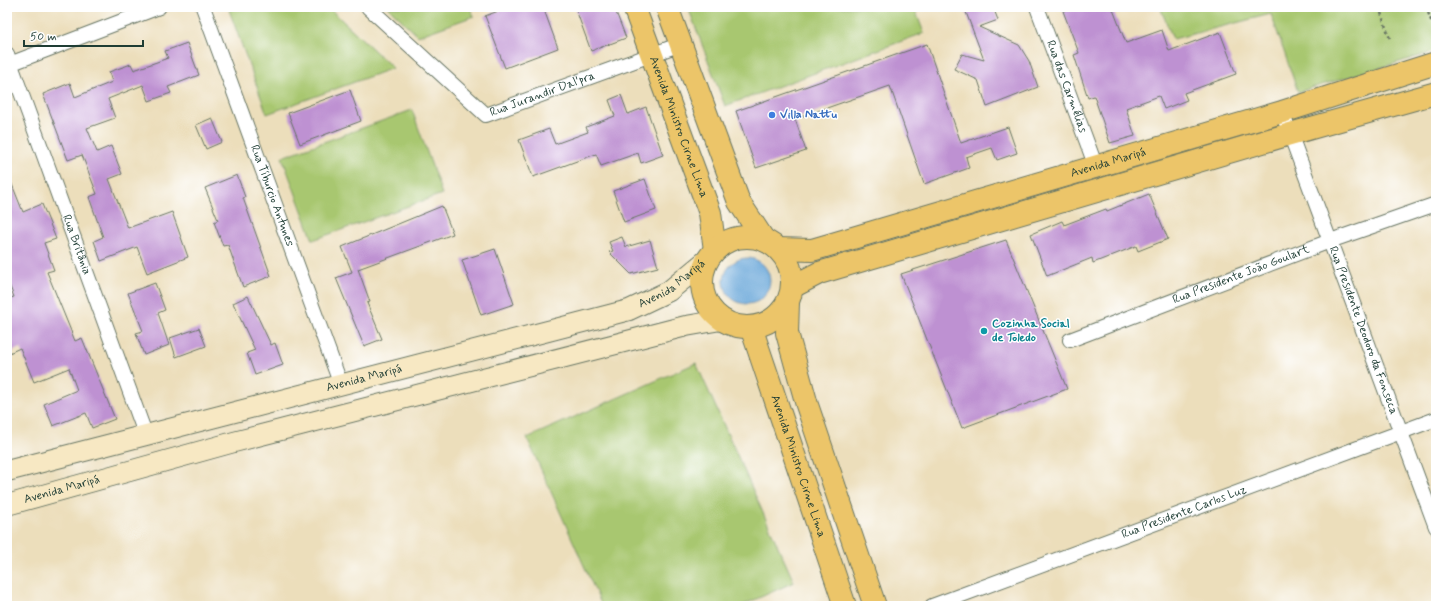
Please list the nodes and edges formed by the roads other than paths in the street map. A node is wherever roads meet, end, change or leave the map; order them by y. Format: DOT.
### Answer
graph roads {
  1 [pos="159,7"];
  2 [pos="203,7"];
  3 [pos="368,7"];
  4 [pos="634,7"];
  5 [pos="667,7"];
  6 [pos="1037,7"];
  7 [pos="681,44"];
  8 [pos="651,55"];
  9 [pos="8,61"];
  10 [pos="1436,64"];
  11 [pos="1436,93"];
  12 [pos="1282,112"];
  13 [pos="1290,134"];
  14 [pos="1096,168"];
  15 [pos="1023,189"];
  16 [pos="987,200"];
  17 [pos="1436,204"];
  18 [pos="1029,212"];
  19 [pos="994,223"];
  20 [pos="1330,241"];
  21 [pos="771,245"];
  22 [pos="712,254"];
  23 [pos="790,295"];
  24 [pos="721,320"];
  25 [pos="751,327"];
  26 [pos="1070,340"];
  27 [pos="341,385"];
  28 [pos="1436,419"];
  29 [pos="1400,432"];
  30 [pos="146,436"];
  31 [pos="7,472"];
  32 [pos="7,505"];
  33 [pos="1436,527"];
  34 [pos="845,606"];
  35 [pos="875,606"];
  36 [pos="932,606"];
  1 -- 9 [label="street"];
  2 -- 27 [label="street, Rua Tíburcio Antunes"];
  3 -- 8 [label="street, Rua Jurandir Dal'pra"];
  4 -- 8 [label="main road, Avenida Ministro Cirne Lima"];
  5 -- 7 [label="main road"];
  6 -- 14 [label="street, Rua das Carmélias"];
  7 -- 8 [label="street, Rua Jurandir Dal'pra"];
  7 -- 21 [label="main road"];
  8 -- 22 [label="main road, Avenida Ministro Cirne Lima"];
  9 -- 30 [label="street, Rua Britânia"];
  10 -- 12 [label="main road, Avenida Maripá"];
  11 -- 13 [label="main road, Avenida Maripá"];
  12 -- 13 [label="street, Rua Presidente Deodoro da Fonseca"];
  12 -- 14 [label="main road, Avenida Maripá"];
  13 -- 18 [label="main road, Avenida Maripá"];
  13 -- 20 [label="street, Rua Presidente Deodoro da Fonseca"];
  14 -- 15 [label="main road, Avenida Maripá"];
  15 -- 16 [label="main road, Avenida Maripá"];
  15 -- 18 [label="main road"];
  16 -- 19 [label="main road"];
  16 -- 21 [label="main road, Avenida Maripá"];
  17 -- 20 [label="street, Rua Presidente João Goulart"];
  18 -- 19 [label="main road, Avenida Maripá"];
  19 -- 23 [label="main road, Avenida Maripá"];
  20 -- 26 [label="street, Rua Presidente João Goulart"];
  20 -- 29 [label="street, Rua Presidente Deodoro da Fonseca"];
  21 -- 22 [label="main road"];
  21 -- 23 [label="main road"];
  22 -- 24 [label="main road"];
  22 -- 27 [label="main road, Avenida Maripá"];
  23 -- 25 [label="main road"];
  23 -- 35 [label="main road"];
  24 -- 25 [label="main road"];
  24 -- 32 [label="main road, Avenida Maripá"];
  25 -- 34 [label="main road, Avenida Ministro Cirne Lima"];
  27 -- 30 [label="main road, Avenida Maripá"];
  28 -- 29 [label="street, Rua Presidente Carlos Luz"];
  29 -- 33 [label="street, Rua Presidente Deodoro da Fonseca"];
  29 -- 36 [label="street, Rua Presidente Carlos Luz"];
  30 -- 31 [label="main road, Avenida Maripá"];
}
